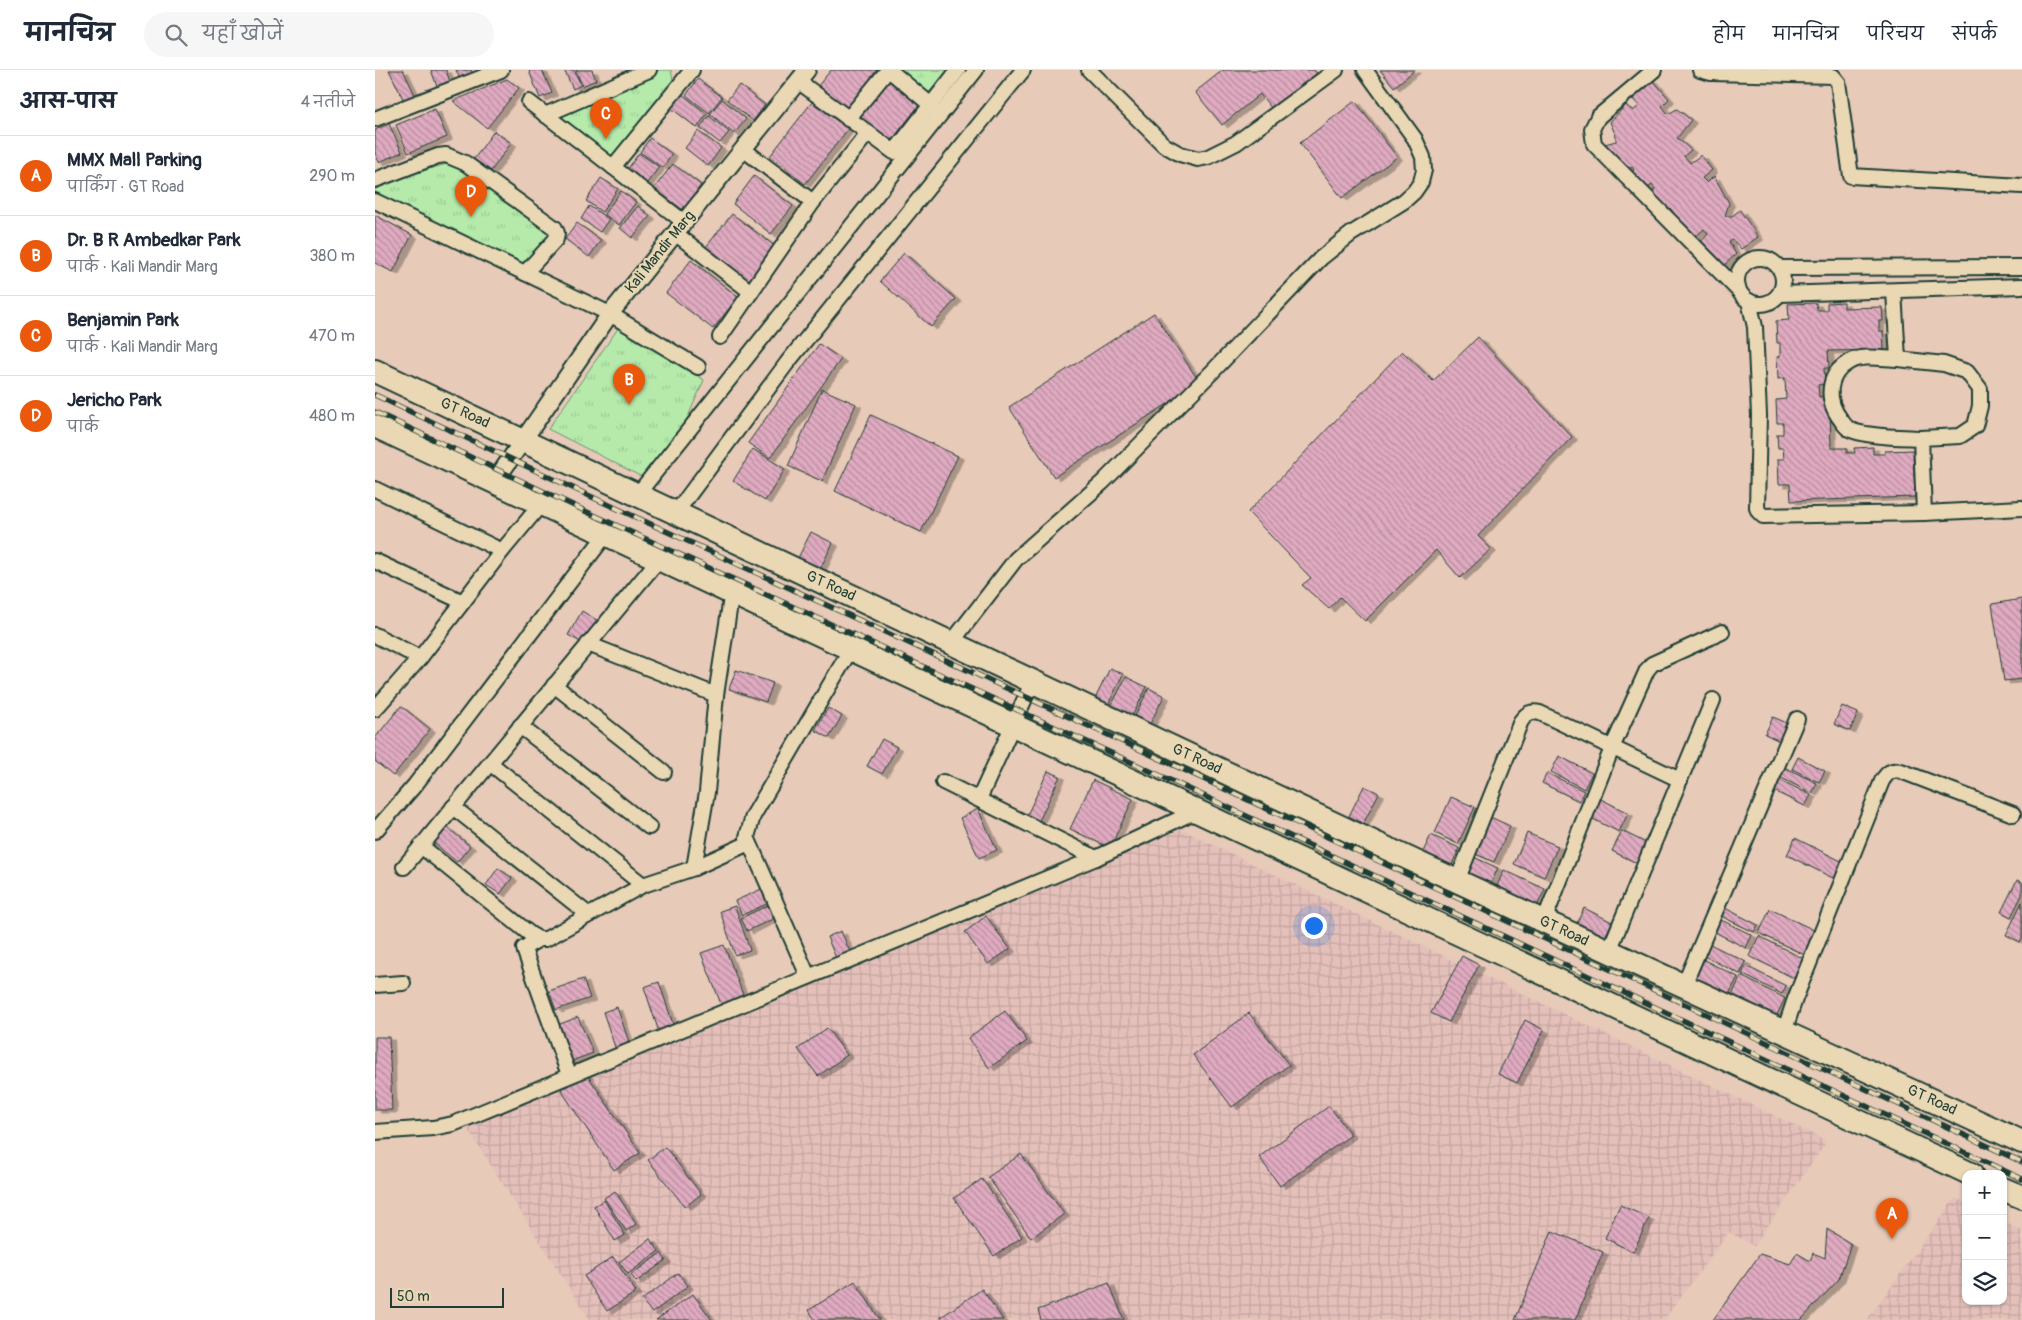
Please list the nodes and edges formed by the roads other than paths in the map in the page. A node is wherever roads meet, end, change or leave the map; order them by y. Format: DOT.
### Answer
graph roads {
  1 [pos="501,70"];
  2 [pos="649,70"];
  3 [pos="692,70"];
  4 [pos="889,70"];
  5 [pos="976,70"];
  6 [pos="1023,70"];
  7 [pos="1089,70"];
  8 [pos="1336,70"];
  9 [pos="1365,70"];
  10 [pos="1654,70"];
  11 [pos="1700,70"];
  12 [pos="956,71"];
  13 [pos="802,75"];
  14 [pos="529,102"];
  15 [pos="931,105"];
  16 [pos="545,115"];
  17 [pos="375,119"];
  18 [pos="849,119"];
  19 [pos="868,134"];
  20 [pos="743,149"];
  21 [pos="613,167"];
  22 [pos="375,180"];
  23 [pos="2022,186"];
  24 [pos="375,201"];
  25 [pos="813,202"];
  26 [pos="679,228"];
  27 [pos="1781,268"];
  28 [pos="2022,268"];
  29 [pos="525,273"];
  30 [pos="2022,286"];
  31 [pos="1738,290"];
  32 [pos="1894,291"];
  33 [pos="751,292"];
  34 [pos="1780,294"];
  35 [pos="1749,301"];
  36 [pos="610,314"];
  37 [pos="720,337"];
  38 [pos="1898,359"];
  39 [pos="698,367"];
  40 [pos="375,371"];
  41 [pos="375,426"];
  42 [pos="1921,438"];
  43 [pos="523,440"];
  44 [pos="495,481"];
  45 [pos="375,489"];
  46 [pos="637,495"];
  47 [pos="542,503"];
  48 [pos="2022,508"];
  49 [pos="1924,513"];
  50 [pos="675,514"];
  51 [pos="607,533"];
  52 [pos="502,551"];
  53 [pos="659,558"];
  54 [pos="375,561"];
  55 [pos="732,591"];
  56 [pos="463,602"];
  57 [pos="1722,632"];
  58 [pos="375,635"];
  59 [pos="952,642"];
  60 [pos="588,644"];
  61 [pos="852,647"];
  62 [pos="420,658"];
  63 [pos="1033,681"];
  64 [pos="554,685"];
  65 [pos="716,695"];
  66 [pos="1713,700"];
  67 [pos="375,709"];
  68 [pos="1797,719"];
  69 [pos="1014,724"];
  70 [pos="520,726"];
  71 [pos="1612,748"];
  72 [pos="490,762"];
  73 [pos="664,772"];
  74 [pos="1680,780"];
  75 [pos="943,782"];
  76 [pos="979,799"];
  77 [pos="453,807"];
  78 [pos="1196,811"];
  79 [pos="2013,814"];
  80 [pos="649,827"];
  81 [pos="375,831"];
  82 [pos="749,843"];
  83 [pos="421,846"];
  84 [pos="1096,858"];
  85 [pos="404,867"];
  86 [pos="694,868"];
  87 [pos="1457,881"];
  88 [pos="643,885"];
  89 [pos="589,915"];
  90 [pos="1543,921"];
  91 [pos="539,940"];
  92 [pos="1609,951"];
  93 [pos="808,976"];
  94 [pos="403,982"];
  95 [pos="375,985"];
  96 [pos="1683,986"];
  97 [pos="1784,1032"];
  98 [pos="569,1075"];
  99 [pos="375,1132"];
  100 [pos="2022,1142"];
  101 [pos="1962,1170"];
  102 [pos="2007,1191"];
  103 [pos="2022,1198"];
  1 -- 17 [label="street"];
  2 -- 16 [label="street"];
  3 -- 21 [label="street"];
  4 -- 15 [label="street"];
  4 -- 18 [label="street"];
  5 -- 46 [label="street"];
  6 -- 50 [label="street"];
  7 -- 8 [label="street"];
  9 -- 59 [label="street"];
  10 -- 31 [label="street"];
  11 -- 23 [label="street"];
  12 -- 15 [label="street"];
  13 -- 18 [label="street"];
  13 -- 20 [label="street, Kali Mandir Marg"];
  14 -- 16 [label="street"];
  15 -- 19 [label="street"];
  16 -- 21 [label="street"];
  18 -- 19 [label="street"];
  19 -- 25 [label="street"];
  20 -- 25 [label="street"];
  20 -- 26 [label="street, Kali Mandir Marg"];
  21 -- 26 [label="street"];
  22 -- 29 [label="street"];
  24 -- 29 [label="street"];
  25 -- 33 [label="street"];
  26 -- 33 [label="street"];
  26 -- 36 [label="street, Kali Mandir Marg"];
  27 -- 28 [label="street"];
  27 -- 31 [label="street"];
  27 -- 34 [label="street"];
  29 -- 36 [label="street"];
  30 -- 32 [label="street"];
  31 -- 35 [label="street"];
  32 -- 34 [label="street"];
  32 -- 38 [label="street"];
  33 -- 37 [label="street"];
  34 -- 35 [label="street"];
  35 -- 49 [label="street"];
  36 -- 39 [label="street"];
  36 -- 43 [label="street, Kali Mandir Marg"];
  38 -- 42 [label="street"];
  38 -- 42 [label="street"];
  40 -- 43 [label="highway, GT Road"];
  41 -- 44 [label="highway"];
  42 -- 49 [label="street"];
  43 -- 44 [label="street, Kali Mandir Marg"];
  43 -- 46 [label="highway, GT Road"];
  44 -- 47 [label="highway"];
  45 -- 52 [label="street"];
  46 -- 50 [label="highway, GT Road"];
  47 -- 51 [label="highway"];
  47 -- 52 [label="street"];
  48 -- 49 [label="street"];
  50 -- 59 [label="highway, GT Road"];
  51 -- 53 [label="highway"];
  51 -- 81 [label="street"];
  52 -- 56 [label="street"];
  53 -- 55 [label="highway"];
  53 -- 60 [label="street"];
  54 -- 56 [label="street"];
  55 -- 61 [label="highway"];
  55 -- 65 [label="street"];
  56 -- 62 [label="street"];
  57 -- 71 [label="street"];
  58 -- 62 [label="street"];
  59 -- 63 [label="highway, GT Road"];
  60 -- 64 [label="street"];
  60 -- 65 [label="street"];
  61 -- 69 [label="highway"];
  61 -- 82 [label="street"];
  62 -- 67 [label="street"];
  63 -- 69 [label="street"];
  63 -- 87 [label="highway, GT Road"];
  64 -- 70 [label="street"];
  64 -- 73 [label="street"];
  65 -- 86 [label="street"];
  66 -- 74 [label="street"];
  68 -- 96 [label="street"];
  69 -- 76 [label="street"];
  69 -- 78 [label="highway"];
  70 -- 72 [label="street"];
  70 -- 80 [label="street"];
  71 -- 74 [label="street"];
  71 -- 87 [label="street"];
  71 -- 90 [label="street"];
  72 -- 77 [label="street"];
  72 -- 88 [label="street"];
  74 -- 92 [label="street"];
  75 -- 76 [label="street"];
  76 -- 84 [label="street"];
  77 -- 83 [label="street"];
  77 -- 89 [label="street"];
  78 -- 84 [label="street"];
  78 -- 101 [label="highway"];
  79 -- 97 [label="street"];
  82 -- 86 [label="street"];
  82 -- 93 [label="street"];
  83 -- 85 [label="street"];
  83 -- 91 [label="street"];
  84 -- 93 [label="street"];
  86 -- 88 [label="street"];
  87 -- 90 [label="highway, GT Road"];
  88 -- 89 [label="street"];
  89 -- 91 [label="street"];
  90 -- 92 [label="highway, GT Road"];
  91 -- 98 [label="street"];
  92 -- 96 [label="highway, GT Road"];
  93 -- 98 [label="street"];
  94 -- 95 [label="street"];
  96 -- 97 [label="highway, GT Road"];
  97 -- 100 [label="highway, GT Road"];
  98 -- 99 [label="street"];
  102 -- 103 [label="highway"];
}
